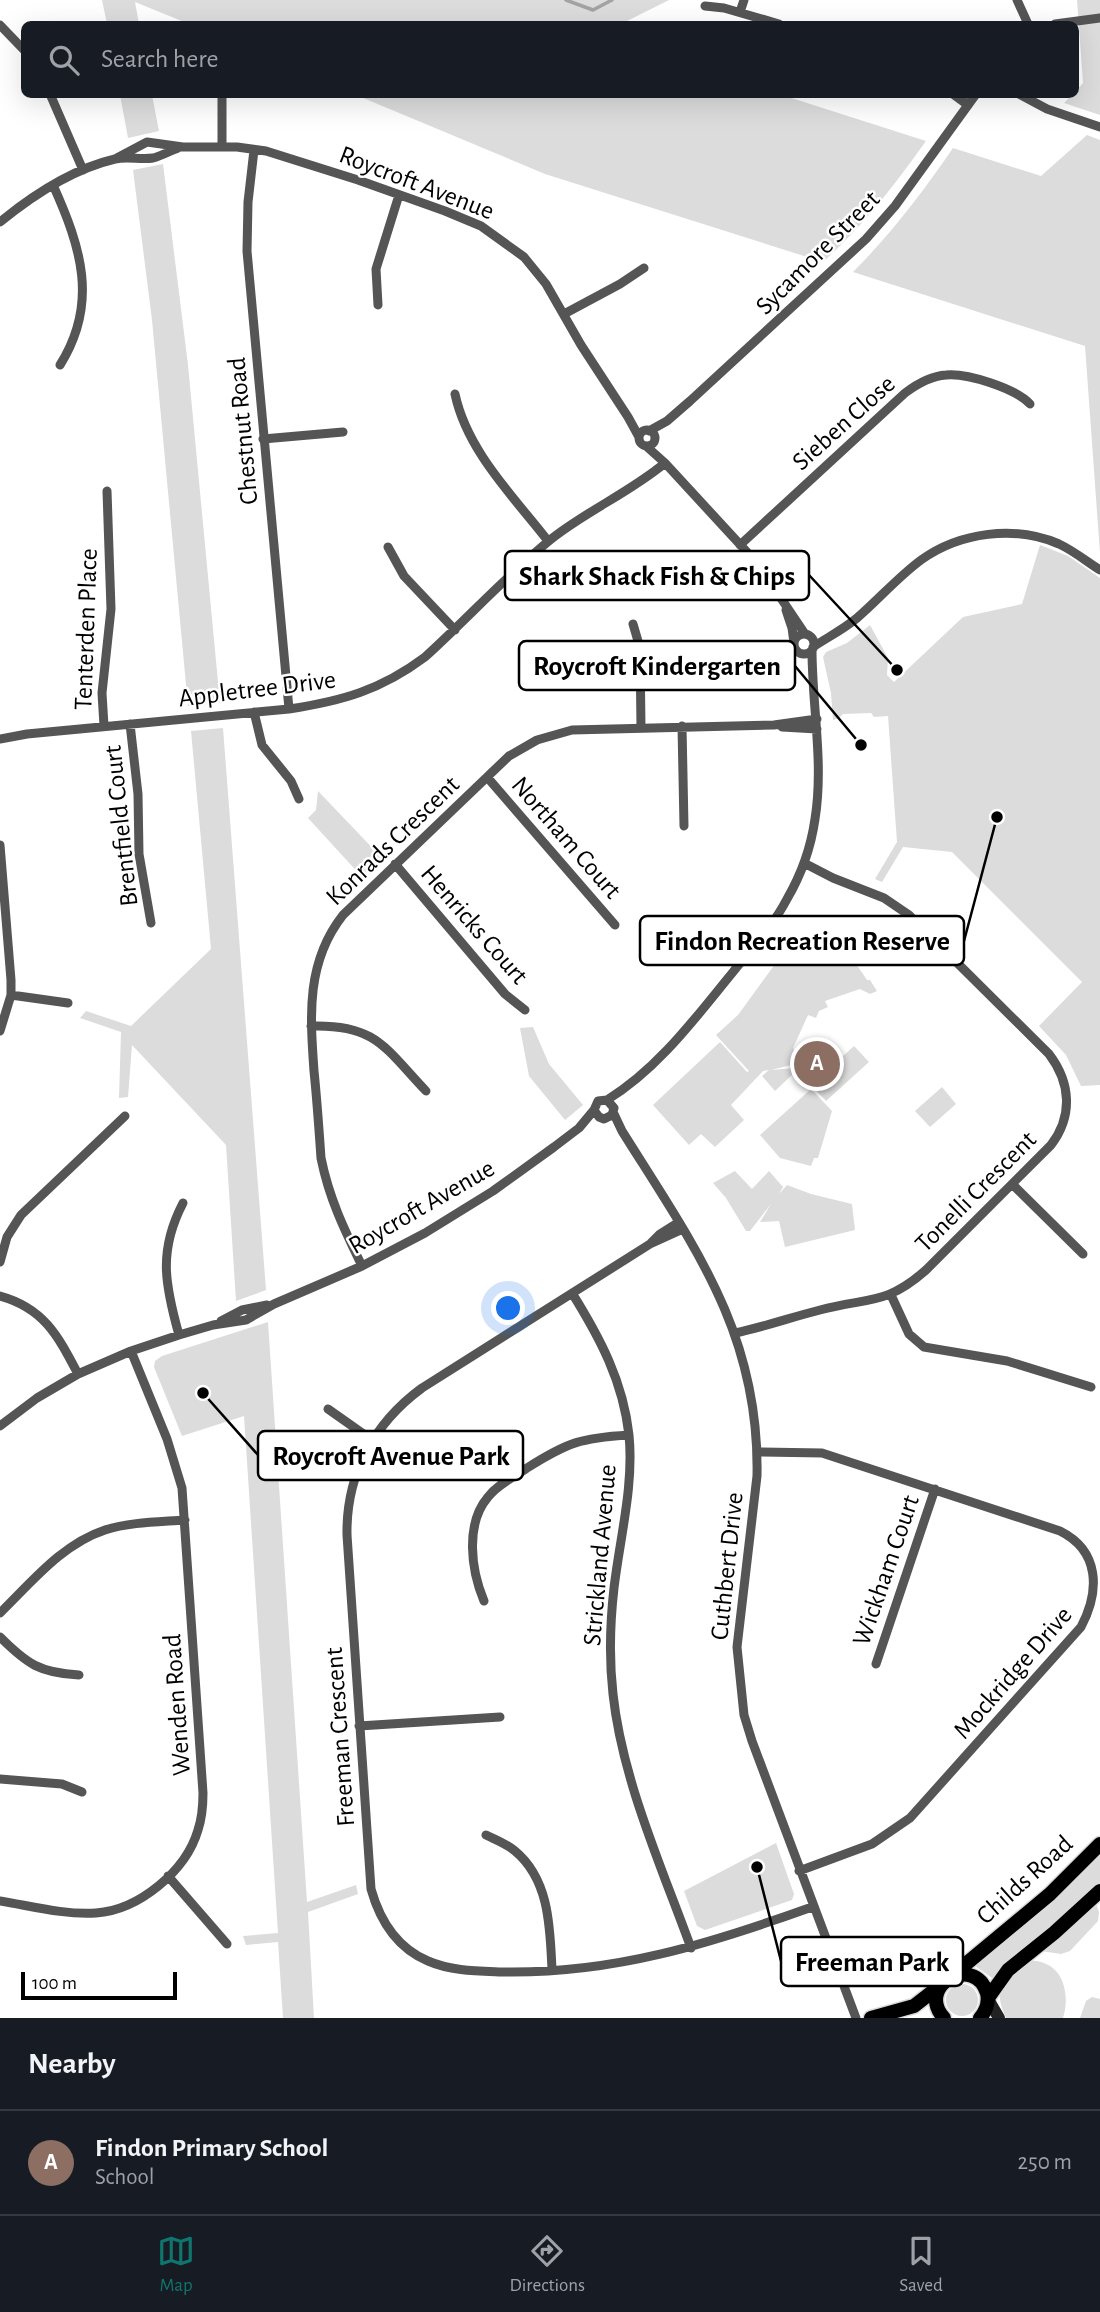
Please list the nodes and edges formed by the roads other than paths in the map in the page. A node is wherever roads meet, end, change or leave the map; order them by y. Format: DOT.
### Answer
graph roads {
  1 [pos="744,0"];
  2 [pos="1017,0"];
  3 [pos="705,6"];
  4 [pos="740,12"];
  5 [pos="1100,18"];
  6 [pos="769,21"];
  7 [pos="1027,21"];
  8 [pos="1078,21"];
  9 [pos="0,24"];
  10 [pos="21,47"];
  11 [pos="52,98"];
  12 [pos="222,98"];
  13 [pos="958,98"];
  14 [pos="973,98"];
  15 [pos="1027,98"];
  16 [pos="968,105"];
  17 [pos="1100,127"];
  18 [pos="183,146"];
  19 [pos="222,146"];
  20 [pos="254,149"];
  21 [pos="114,159"];
  22 [pos="83,170"];
  23 [pos="53,185"];
  24 [pos="399,195"];
  25 [pos="0,222"];
  26 [pos="644,268"];
  27 [pos="378,305"];
  28 [pos="564,314"];
  29 [pos="60,365"];
  30 [pos="455,394"];
  31 [pos="1030,404"];
  32 [pos="628,417"];
  33 [pos="343,432"];
  34 [pos="651,434"];
  35 [pos="639,437"];
  36 [pos="263,439"];
  37 [pos="646,446"];
  38 [pos="665,463"];
  39 [pos="107,491"];
  40 [pos="548,541"];
  41 [pos="740,545"];
  42 [pos="388,547"];
  43 [pos="1100,570"];
  44 [pos="780,596"];
  45 [pos="633,624"];
  46 [pos="455,630"];
  47 [pos="832,634"];
  48 [pos="807,636"];
  49 [pos="794,643"];
  50 [pos="812,648"];
  51 [pos="801,653"];
  52 [pos="812,674"];
  53 [pos="289,709"];
  54 [pos="254,712"];
  55 [pos="130,724"];
  56 [pos="817,724"];
  57 [pos="104,726"];
  58 [pos="682,726"];
  59 [pos="641,728"];
  60 [pos="0,733"];
  61 [pos="27,734"];
  62 [pos="0,739"];
  63 [pos="487,777"];
  64 [pos="299,799"];
  65 [pos="684,826"];
  66 [pos="0,845"];
  67 [pos="395,864"];
  68 [pos="803,867"];
  69 [pos="151,923"];
  70 [pos="615,925"];
  71 [pos="10,995"];
  72 [pos="68,1003"];
  73 [pos="524,1010"];
  74 [pos="311,1026"];
  75 [pos="0,1031"];
  76 [pos="626,1088"];
  77 [pos="426,1091"];
  78 [pos="607,1100"];
  79 [pos="594,1110"];
  80 [pos="609,1115"];
  81 [pos="125,1116"];
  82 [pos="579,1128"];
  83 [pos="1012,1184"];
  84 [pos="183,1203"];
  85 [pos="681,1226"];
  86 [pos="1083,1254"];
  87 [pos="0,1262"];
  88 [pos="362,1266"];
  89 [pos="572,1293"];
  90 [pos="891,1295"];
  91 [pos="0,1296"];
  92 [pos="179,1335"];
  93 [pos="736,1337"];
  94 [pos="131,1351"];
  95 [pos="78,1374"];
  96 [pos="1091,1387"];
  97 [pos="328,1409"];
  98 [pos="0,1426"];
  99 [pos="629,1435"];
  100 [pos="372,1440"];
  101 [pos="757,1452"];
  102 [pos="934,1489"];
  103 [pos="185,1520"];
  104 [pos="484,1601"];
  105 [pos="0,1613"];
  106 [pos="0,1637"];
  107 [pos="876,1664"];
  108 [pos="79,1675"];
  109 [pos="500,1717"];
  110 [pos="359,1726"];
  111 [pos="0,1779"];
  112 [pos="82,1792"];
  113 [pos="486,1835"];
  114 [pos="1100,1844"];
  115 [pos="799,1871"];
  116 [pos="168,1876"];
  117 [pos="1100,1891"];
  118 [pos="0,1901"];
  119 [pos="812,1907"];
  120 [pos="228,1944"];
  121 [pos="691,1948"];
  122 [pos="552,1970"];
  123 [pos="945,1981"];
  124 [pos="988,1998"];
  125 [pos="856,2018"];
  126 [pos="871,2018"];
  127 [pos="944,2018"];
  128 [pos="980,2018"];
  129 [pos="999,2018"];
  1 -- 4 [label="street"];
  2 -- 7 [label="street"];
  3 -- 4 [label="street"];
  4 -- 6 [label="street"];
  5 -- 8 [label="street"];
  9 -- 10 [label="street"];
  11 -- 22 [label="street"];
  12 -- 19 [label="street"];
  13 -- 16 [label="street"];
  14 -- 16 [label="street, Sycamore Street"];
  15 -- 17 [label="street"];
  16 -- 34 [label="street, Sycamore Street"];
  18 -- 19 [label="street, Roycroft Avenue"];
  18 -- 21 [label="street, Roycroft Avenue"];
  18 -- 21 [label="street, Roycroft Avenue"];
  19 -- 20 [label="street, Roycroft Avenue"];
  20 -- 24 [label="street, Roycroft Avenue"];
  20 -- 36 [label="street, Chestnut Road"];
  21 -- 22 [label="street, Roycroft Avenue"];
  22 -- 23 [label="street, Roycroft Avenue"];
  23 -- 25 [label="street, Roycroft Avenue"];
  23 -- 29 [label="street"];
  24 -- 27 [label="street"];
  24 -- 28 [label="street, Roycroft Avenue"];
  26 -- 28 [label="street"];
  28 -- 32 [label="street, Roycroft Avenue"];
  30 -- 40 [label="street"];
  31 -- 41 [label="street, Sieben Close"];
  32 -- 34 [label="street, Roycroft Avenue"];
  32 -- 35 [label="street, Roycroft Avenue"];
  33 -- 36 [label="street"];
  34 -- 35 [label="street"];
  34 -- 37 [label="street"];
  34 -- 38 [label="street"];
  35 -- 37 [label="street"];
  36 -- 53 [label="street, Chestnut Road"];
  37 -- 38 [label="street"];
  38 -- 40 [label="street, Appletree Drive"];
  38 -- 41 [label="street"];
  39 -- 57 [label="street, Tenterden Place"];
  40 -- 46 [label="street, Appletree Drive"];
  41 -- 44 [label="street"];
  42 -- 46 [label="street"];
  43 -- 47 [label="street"];
  44 -- 48 [label="street"];
  44 -- 49 [label="street"];
  45 -- 59 [label="street"];
  46 -- 53 [label="street, Appletree Drive"];
  47 -- 48 [label="street"];
  47 -- 50 [label="street"];
  48 -- 49 [label="street"];
  48 -- 50 [label="street"];
  49 -- 51 [label="street"];
  50 -- 51 [label="street"];
  50 -- 52 [label="street"];
  51 -- 52 [label="street"];
  52 -- 56 [label="street"];
  53 -- 54 [label="street, Appletree Drive"];
  54 -- 55 [label="street, Appletree Drive"];
  54 -- 64 [label="street"];
  55 -- 57 [label="street, Appletree Drive"];
  55 -- 69 [label="street, Brentfield Court"];
  56 -- 58 [label="street, Konrads Crescent"];
  56 -- 68 [label="street"];
  57 -- 61 [label="street, Appletree Drive"];
  58 -- 59 [label="street, Konrads Crescent"];
  58 -- 65 [label="street"];
  59 -- 63 [label="street, Konrads Crescent"];
  60 -- 61 [label="street, Appletree Drive"];
  61 -- 62 [label="street, Appletree Drive"];
  63 -- 67 [label="street, Konrads Crescent"];
  63 -- 70 [label="street, Northam Court"];
  66 -- 71 [label="street"];
  67 -- 73 [label="street, Henricks Court"];
  67 -- 74 [label="street, Konrads Crescent"];
  68 -- 76 [label="street"];
  68 -- 83 [label="street, Tonelli Crescent"];
  71 -- 72 [label="street"];
  71 -- 75 [label="street"];
  74 -- 77 [label="street"];
  74 -- 88 [label="street, Konrads Crescent"];
  76 -- 78 [label="street"];
  76 -- 80 [label="street"];
  78 -- 79 [label="street"];
  78 -- 80 [label="street"];
  79 -- 80 [label="street"];
  79 -- 82 [label="street, Roycroft Avenue"];
  80 -- 82 [label="street, Roycroft Avenue"];
  80 -- 85 [label="street, Cuthbert Drive"];
  81 -- 87 [label="street"];
  82 -- 88 [label="street, Roycroft Avenue"];
  83 -- 86 [label="street"];
  83 -- 90 [label="street, Tonelli Crescent"];
  84 -- 92 [label="street"];
  85 -- 89 [label="street, Freeman Crescent"];
  85 -- 93 [label="street, Cuthbert Drive"];
  88 -- 92 [label="street, Roycroft Avenue"];
  89 -- 99 [label="street, Strickland Avenue"];
  89 -- 100 [label="street, Freeman Crescent"];
  90 -- 93 [label="street, Tonelli Crescent"];
  90 -- 96 [label="street"];
  91 -- 95 [label="street"];
  92 -- 94 [label="street, Roycroft Avenue"];
  93 -- 101 [label="street, Cuthbert Drive"];
  94 -- 95 [label="street, Roycroft Avenue"];
  94 -- 103 [label="street, Wenden Road"];
  95 -- 98 [label="street, Roycroft Avenue"];
  97 -- 100 [label="street"];
  99 -- 104 [label="street"];
  99 -- 121 [label="street, Strickland Avenue"];
  100 -- 110 [label="street, Freeman Crescent"];
  101 -- 102 [label="street, Mockridge Drive"];
  101 -- 115 [label="street, Cuthbert Drive"];
  102 -- 107 [label="street, Wickham Court"];
  102 -- 115 [label="street, Mockridge Drive"];
  103 -- 105 [label="street"];
  103 -- 116 [label="street, Wenden Road"];
  106 -- 108 [label="street"];
  109 -- 110 [label="street"];
  110 -- 122 [label="street, Freeman Crescent"];
  111 -- 112 [label="street"];
  113 -- 122 [label="street"];
  114 -- 123 [label="main road, Childs Road"];
  115 -- 119 [label="street, Cuthbert Drive"];
  116 -- 118 [label="street, Wenden Road"];
  116 -- 120 [label="street"];
  117 -- 124 [label="main road"];
  119 -- 121 [label="street, Freeman Crescent"];
  119 -- 125 [label="street, Cuthbert Drive"];
  121 -- 122 [label="street, Freeman Crescent"];
  123 -- 124 [label="main road"];
  123 -- 126 [label="main road, Childs Road"];
  123 -- 127 [label="main road"];
  124 -- 128 [label="main road"];
  124 -- 129 [label="main road"];
}
